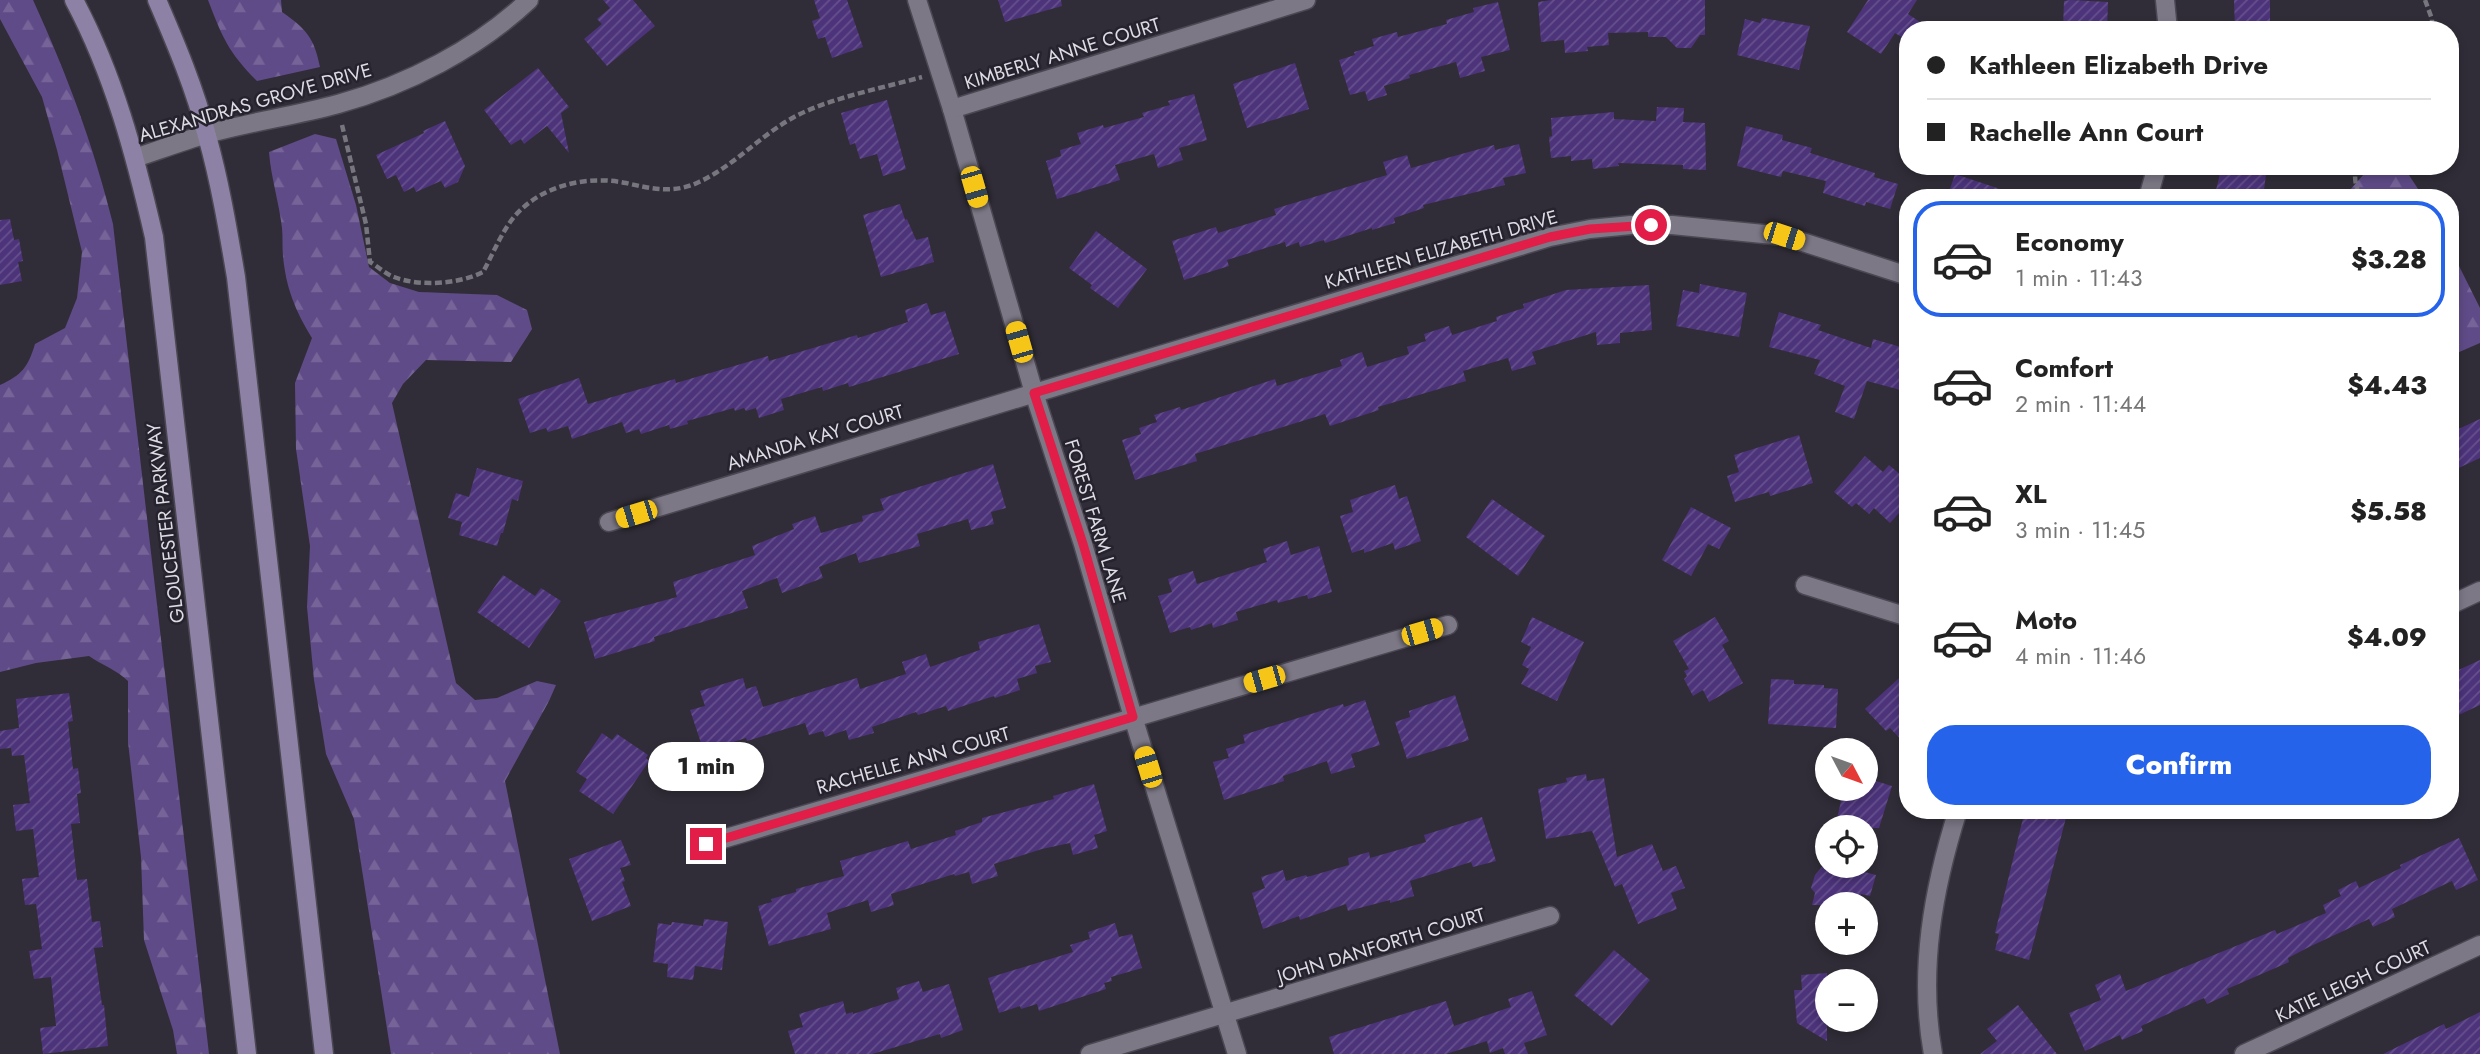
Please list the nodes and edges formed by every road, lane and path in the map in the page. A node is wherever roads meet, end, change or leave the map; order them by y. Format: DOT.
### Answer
graph roads {
  1 [pos="74,0"];
  2 [pos="157,0"];
  3 [pos="529,0"];
  4 [pos="918,0"];
  5 [pos="1306,0"];
  6 [pos="2165,0"];
  7 [pos="2425,0"];
  8 [pos="2167,21"];
  9 [pos="2432,21"];
  10 [pos="940,72"];
  11 [pos="337,104"];
  12 [pos="952,109"];
  13 [pos="207,134"];
  14 [pos="135,158"];
  15 [pos="1899,273"];
  16 [pos="1034,393"];
  17 [pos="609,522"];
  18 [pos="1805,585"];
  19 [pos="2480,591"];
  20 [pos="2459,601"];
  21 [pos="1899,614"];
  22 [pos="1448,625"];
  23 [pos="1133,717"];
  24 [pos="1955,819"];
  25 [pos="706,844"];
  26 [pos="1550,916"];
  27 [pos="2480,945"];
  28 [pos="1224,1014"];
  29 [pos="247,1054"];
  30 [pos="324,1054"];
  31 [pos="1090,1054"];
  32 [pos="1237,1054"];
  33 [pos="1933,1054"];
  34 [pos="2244,1054"];
  1 -- 14 [label="main road, GLOUCESTER PARKWAY"];
  2 -- 13 [label="main road"];
  3 -- 11 [label="street, ALEXANDRAS GROVE DRIVE"];
  4 -- 10 [label="street, FOREST FARM LANE"];
  5 -- 12 [label="street, KIMBERLY ANNE COURT"];
  6 -- 8 [label="street"];
  7 -- 9 [label="path"];
  10 -- 11 [label="path"];
  10 -- 12 [label="street, FOREST FARM LANE"];
  11 -- 13 [label="street, ALEXANDRAS GROVE DRIVE"];
  12 -- 16 [label="street, FOREST FARM LANE"];
  13 -- 14 [label="street, ALEXANDRAS GROVE DRIVE"];
  13 -- 30 [label="main road"];
  14 -- 29 [label="main road, GLOUCESTER PARKWAY"];
  15 -- 16 [label="street, KATHLEEN ELIZABETH DRIVE"];
  16 -- 17 [label="street, AMANDA KAY COURT"];
  16 -- 23 [label="street, FOREST FARM LANE"];
  18 -- 21 [label="street"];
  19 -- 20 [label="street"];
  22 -- 23 [label="street, RACHELLE ANN COURT"];
  23 -- 25 [label="street, RACHELLE ANN COURT"];
  23 -- 28 [label="street, FOREST FARM LANE"];
  24 -- 33 [label="street"];
  26 -- 28 [label="street, JOHN DANFORTH COURT"];
  27 -- 34 [label="street, KATIE LEIGH COURT"];
  28 -- 31 [label="street, JOHN DANFORTH COURT"];
  28 -- 32 [label="street, FOREST FARM LANE"];
}
